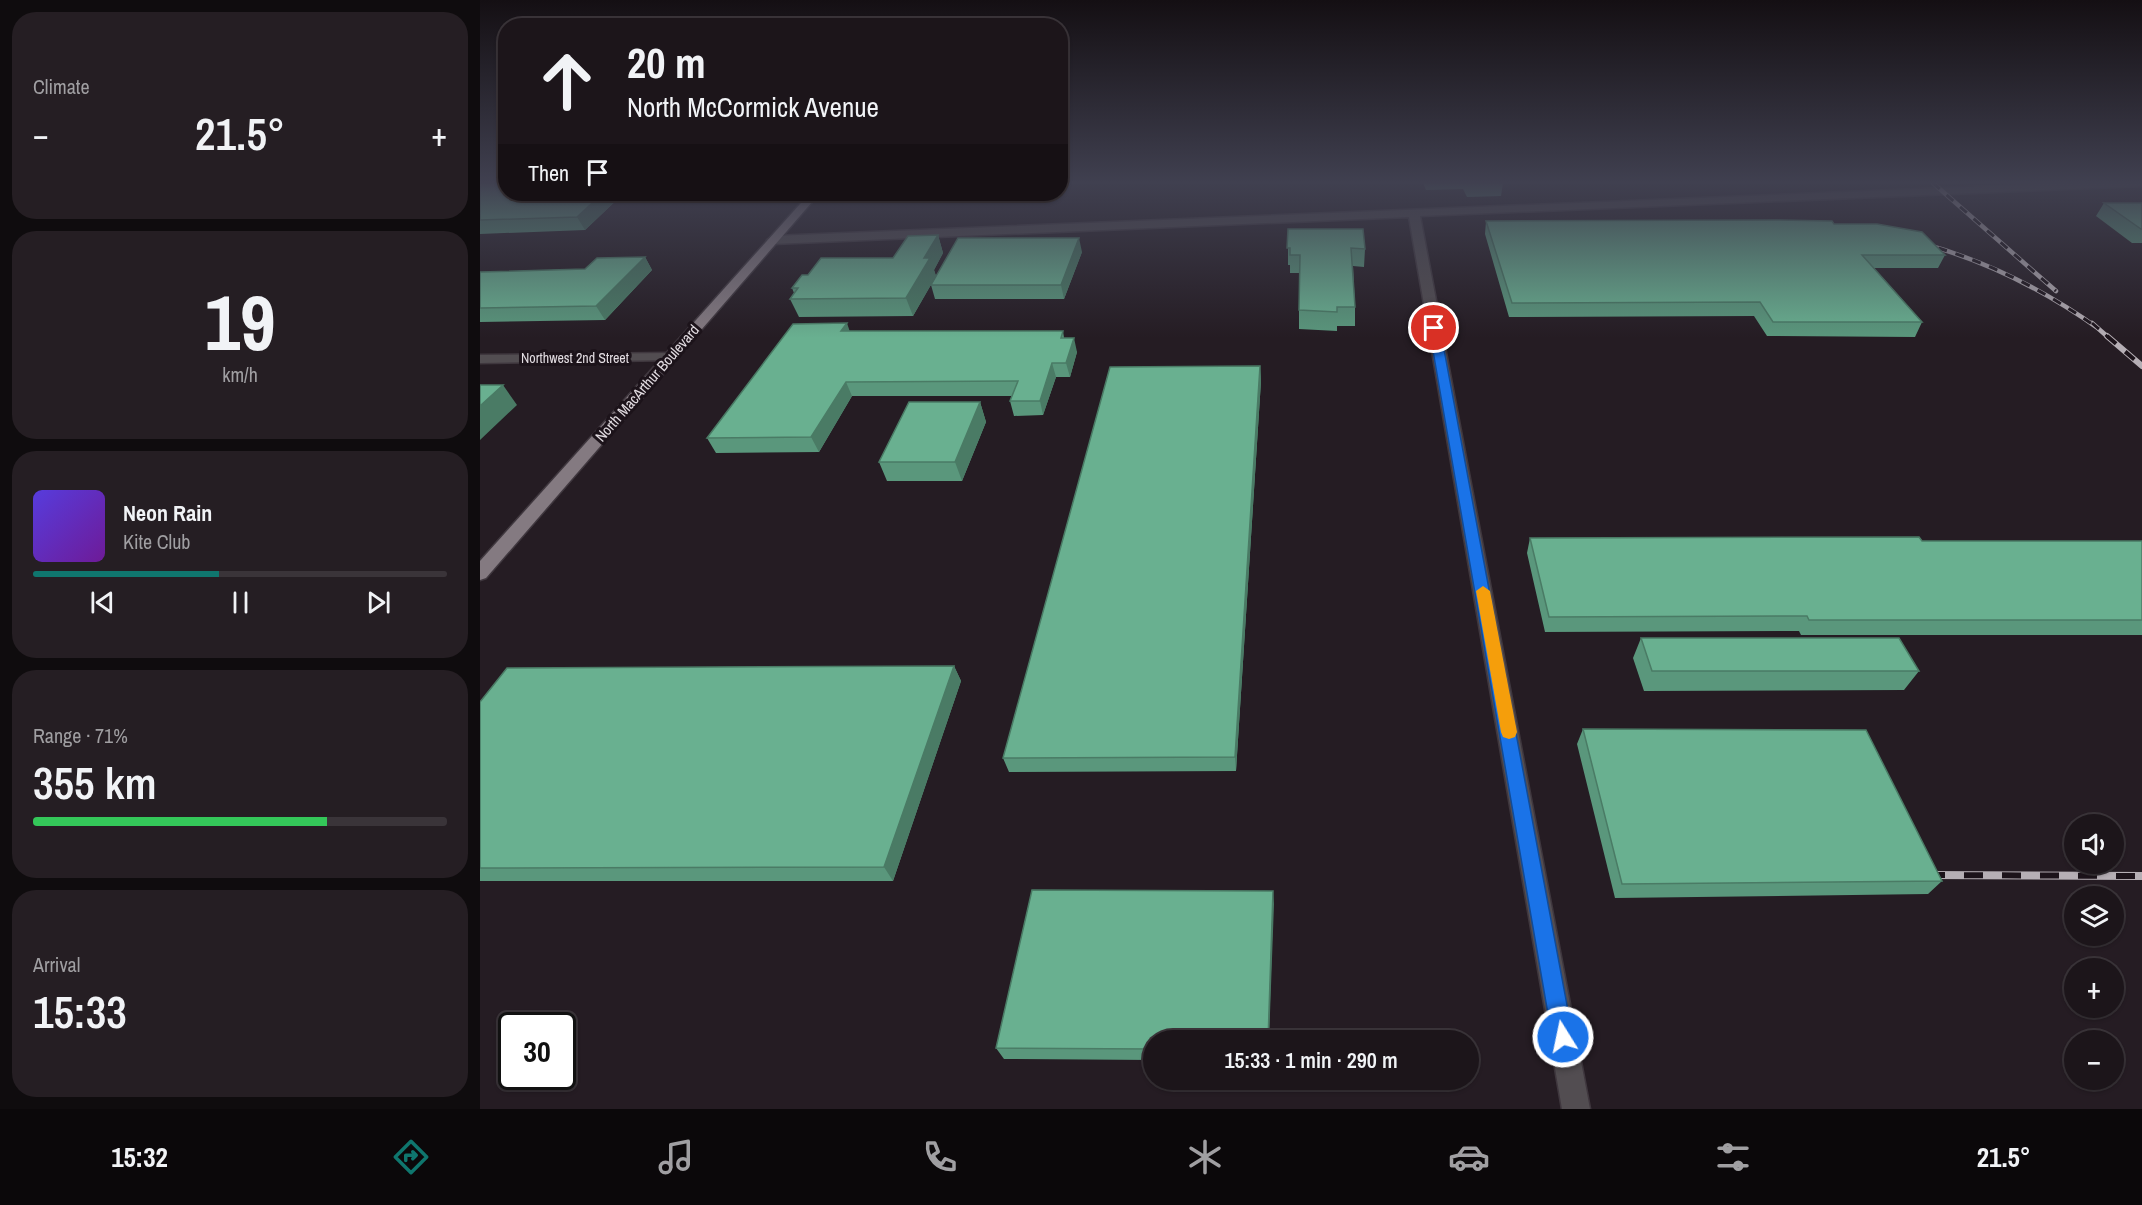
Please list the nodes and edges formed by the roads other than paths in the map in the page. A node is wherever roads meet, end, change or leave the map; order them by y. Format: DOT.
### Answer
graph roads {
  1 [pos="778,235"];
  2 [pos="902,235"];
  3 [pos="1418,235"];
  4 [pos="773,240"];
  5 [pos="670,357"];
  6 [pos="480,359"];
  7 [pos="480,573"];
  8 [pos="1576,1109"];
  1 -- 4 [label="main road, North MacArthur Boulevard"];
  2 -- 4 [label="street"];
  3 -- 8 [label="street"];
  4 -- 5 [label="main road, North MacArthur Boulevard"];
  5 -- 6 [label="street, Northwest 2nd Street"];
  5 -- 7 [label="main road, North MacArthur Boulevard"];
}
